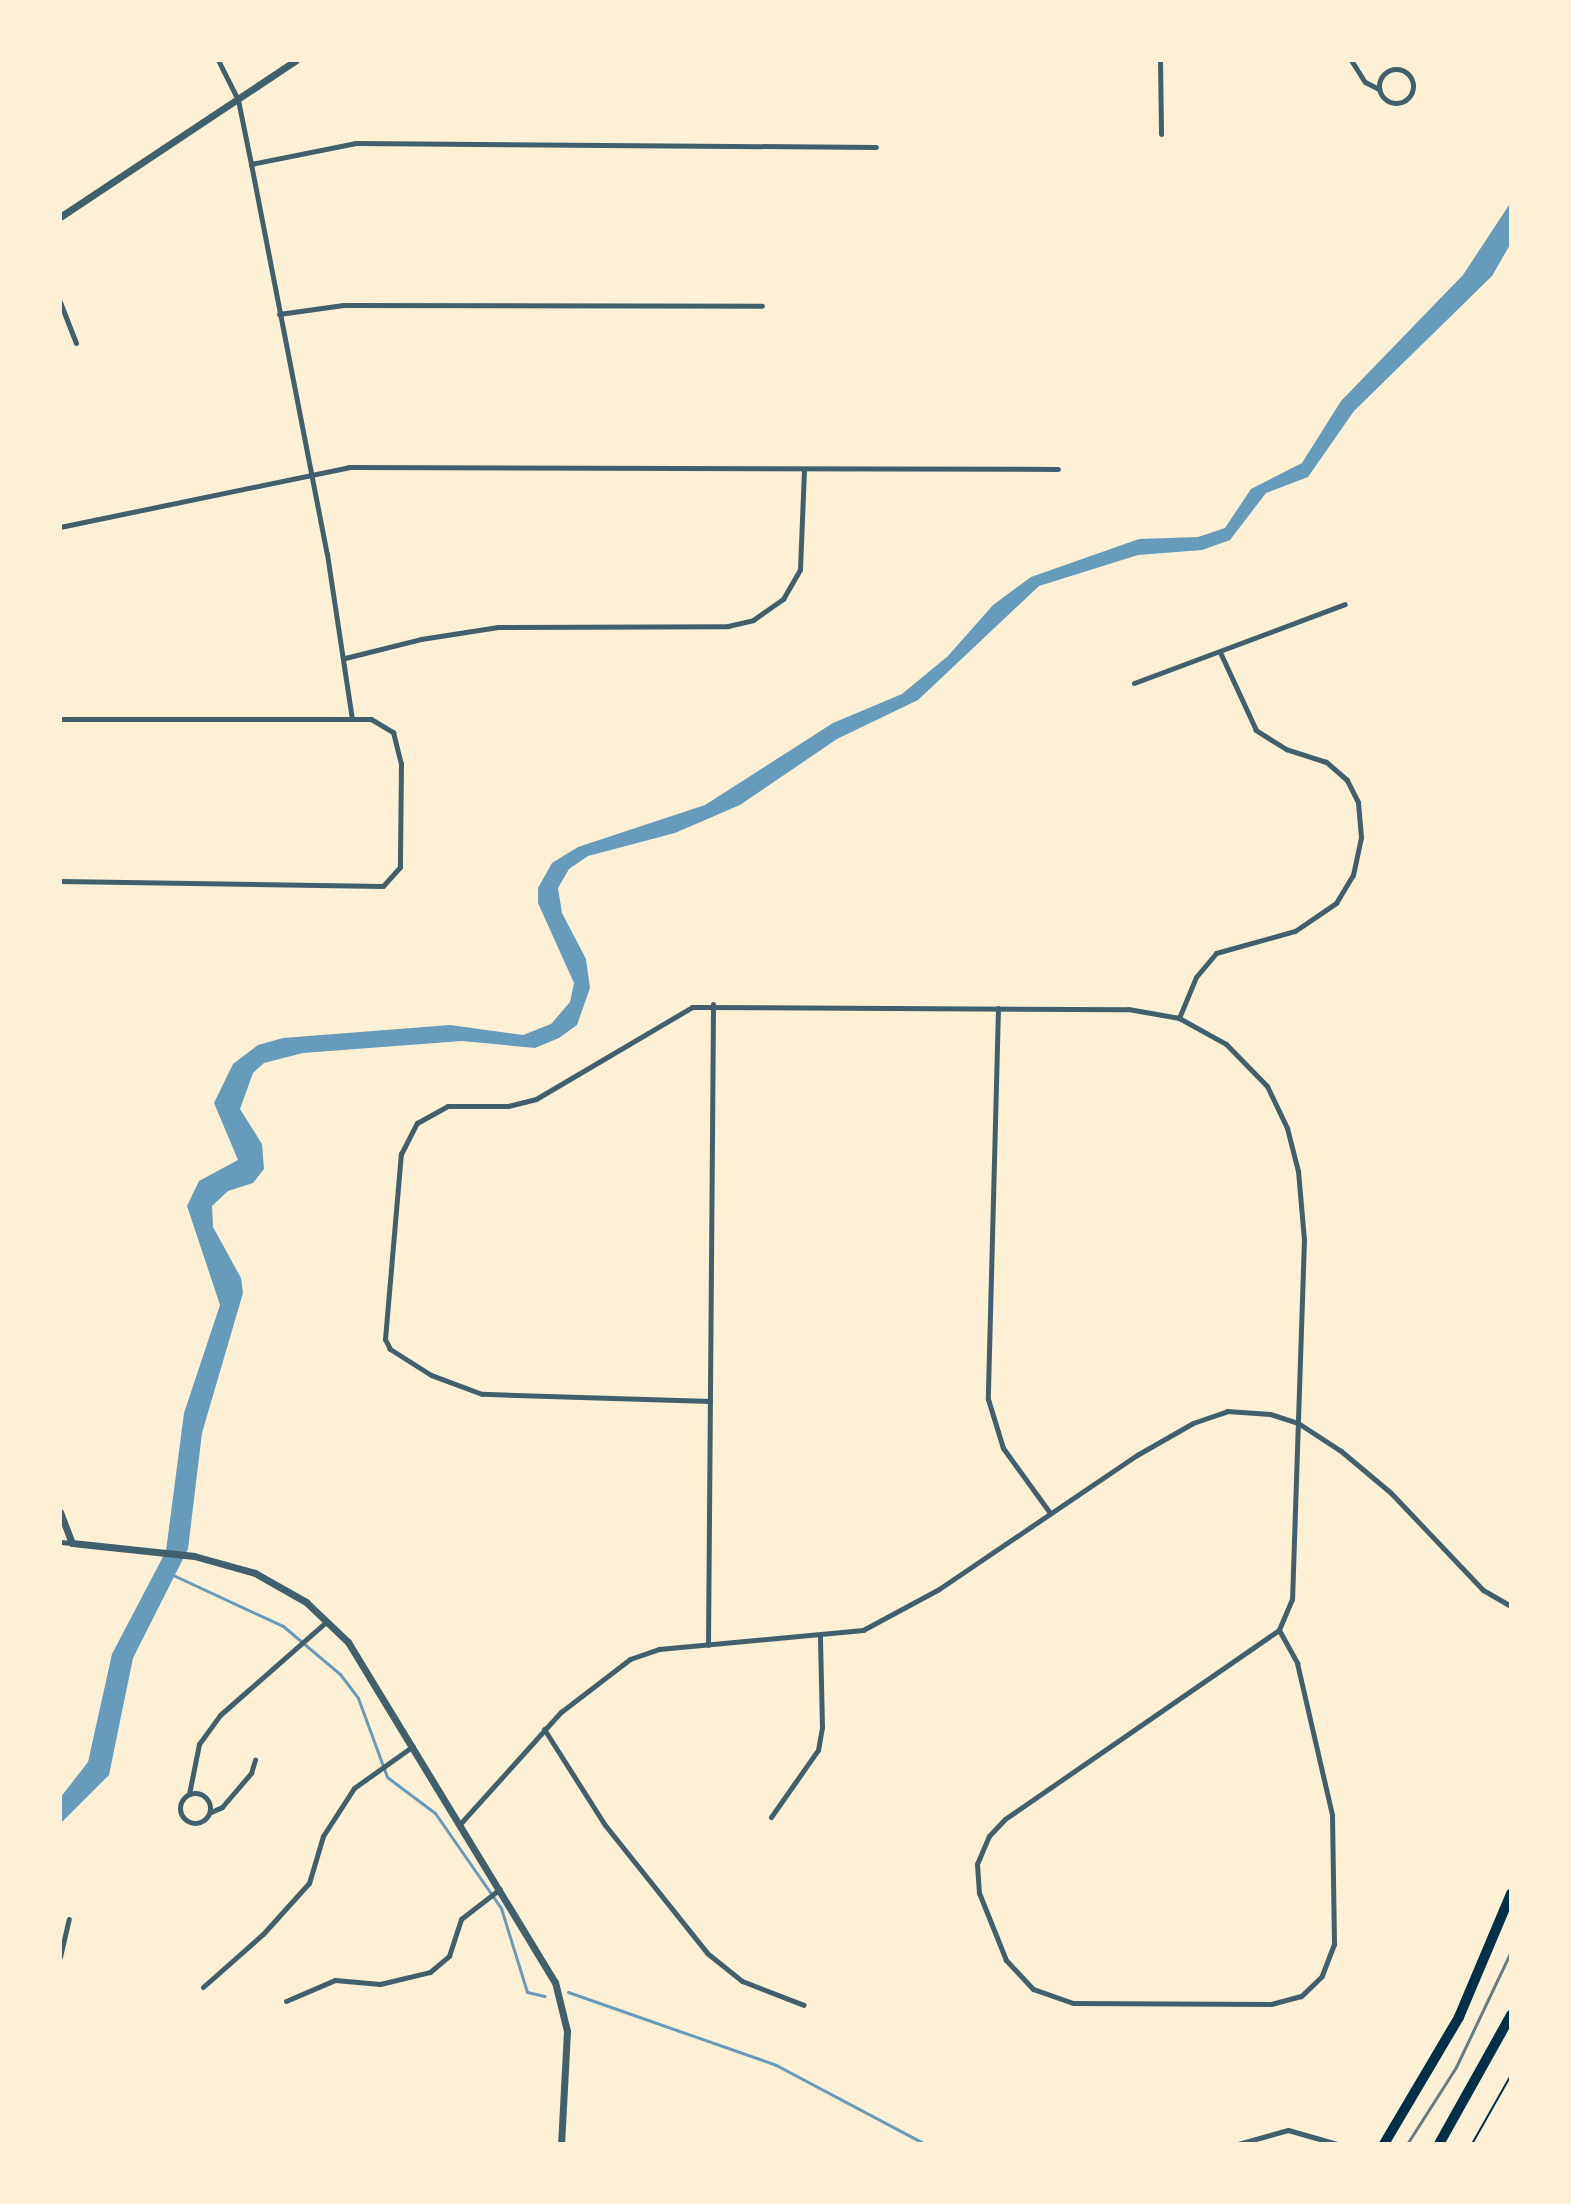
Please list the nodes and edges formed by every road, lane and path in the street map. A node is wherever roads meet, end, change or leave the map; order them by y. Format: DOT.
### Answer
graph roads {
  1 [pos="218,60"];
  2 [pos="296,60"];
  3 [pos="1160,60"];
  4 [pos="1351,60"];
  5 [pos="1379,89"];
  6 [pos="238,100"];
  7 [pos="1161,134"];
  8 [pos="876,147"];
  9 [pos="251,164"];
  10 [pos="60,217"];
  11 [pos="60,302"];
  12 [pos="762,306"];
  13 [pos="279,314"];
  14 [pos="76,343"];
  15 [pos="804,469"];
  16 [pos="1058,469"];
  17 [pos="308,471"];
  18 [pos="60,527"];
  19 [pos="1345,604"];
  20 [pos="1220,652"];
  21 [pos="345,658"];
  22 [pos="1134,683"];
  23 [pos="60,719"];
  24 [pos="352,719"];
  25 [pos="60,881"];
  26 [pos="713,1004"];
  27 [pos="998,1008"];
  28 [pos="1179,1018"];
  29 [pos="710,1401"];
  30 [pos="1298,1423"];
  31 [pos="60,1512"];
  32 [pos="1050,1513"];
  33 [pos="60,1542"];
  34 [pos="72,1543"];
  35 [pos="1511,1606"];
  36 [pos="327,1621"];
  37 [pos="1279,1630"];
  38 [pos="820,1637"];
  39 [pos="708,1645"];
  40 [pos="544,1729"];
  41 [pos="413,1746"];
  42 [pos="255,1760"];
  43 [pos="189,1794"];
  44 [pos="210,1812"];
  45 [pos="771,1817"];
  46 [pos="460,1824"];
  47 [pos="498,1890"];
  48 [pos="1511,1894"];
  49 [pos="69,1919"];
  50 [pos="60,1957"];
  51 [pos="203,1987"];
  52 [pos="286,2001"];
  53 [pos="804,2005"];
  54 [pos="1511,2015"];
  55 [pos="1511,2075"];
  56 [pos="561,2144"];
  57 [pos="1238,2144"];
  58 [pos="1337,2144"];
  59 [pos="1384,2144"];
  60 [pos="1439,2144"];
  61 [pos="1472,2144"];
  1 -- 6 [label="street"];
  2 -- 6 [label="street"];
  3 -- 7 [label="street"];
  4 -- 5 [label="street"];
  5 -- 5 [label="street"];
  6 -- 9 [label="street"];
  6 -- 10 [label="street"];
  8 -- 9 [label="street"];
  9 -- 13 [label="street"];
  11 -- 14 [label="street"];
  12 -- 13 [label="street"];
  13 -- 17 [label="street"];
  15 -- 16 [label="street"];
  15 -- 17 [label="street"];
  15 -- 21 [label="street"];
  17 -- 18 [label="street"];
  17 -- 21 [label="street"];
  19 -- 20 [label="street"];
  20 -- 22 [label="street"];
  20 -- 28 [label="street"];
  21 -- 24 [label="street"];
  23 -- 24 [label="street"];
  24 -- 25 [label="street"];
  26 -- 27 [label="street"];
  26 -- 29 [label="street"];
  26 -- 29 [label="street"];
  27 -- 28 [label="street"];
  27 -- 32 [label="street"];
  28 -- 30 [label="street"];
  29 -- 39 [label="street"];
  30 -- 32 [label="street"];
  30 -- 35 [label="street"];
  30 -- 37 [label="street"];
  31 -- 34 [label="street"];
  32 -- 38 [label="street"];
  33 -- 34 [label="street"];
  34 -- 36 [label="street"];
  36 -- 41 [label="street"];
  36 -- 43 [label="street"];
  37 -- 37 [label="street"];
  38 -- 39 [label="street"];
  38 -- 45 [label="street"];
  39 -- 40 [label="street"];
  40 -- 46 [label="street"];
  40 -- 53 [label="street"];
  41 -- 46 [label="street"];
  41 -- 51 [label="street"];
  42 -- 44 [label="street"];
  43 -- 44 [label="street"];
  43 -- 44 [label="street"];
  46 -- 47 [label="street"];
  47 -- 52 [label="street"];
  47 -- 56 [label="street"];
  48 -- 59 [label="highway"];
  49 -- 50 [label="street"];
  54 -- 60 [label="highway"];
  55 -- 61 [label="path"];
  57 -- 58 [label="street"];
}
